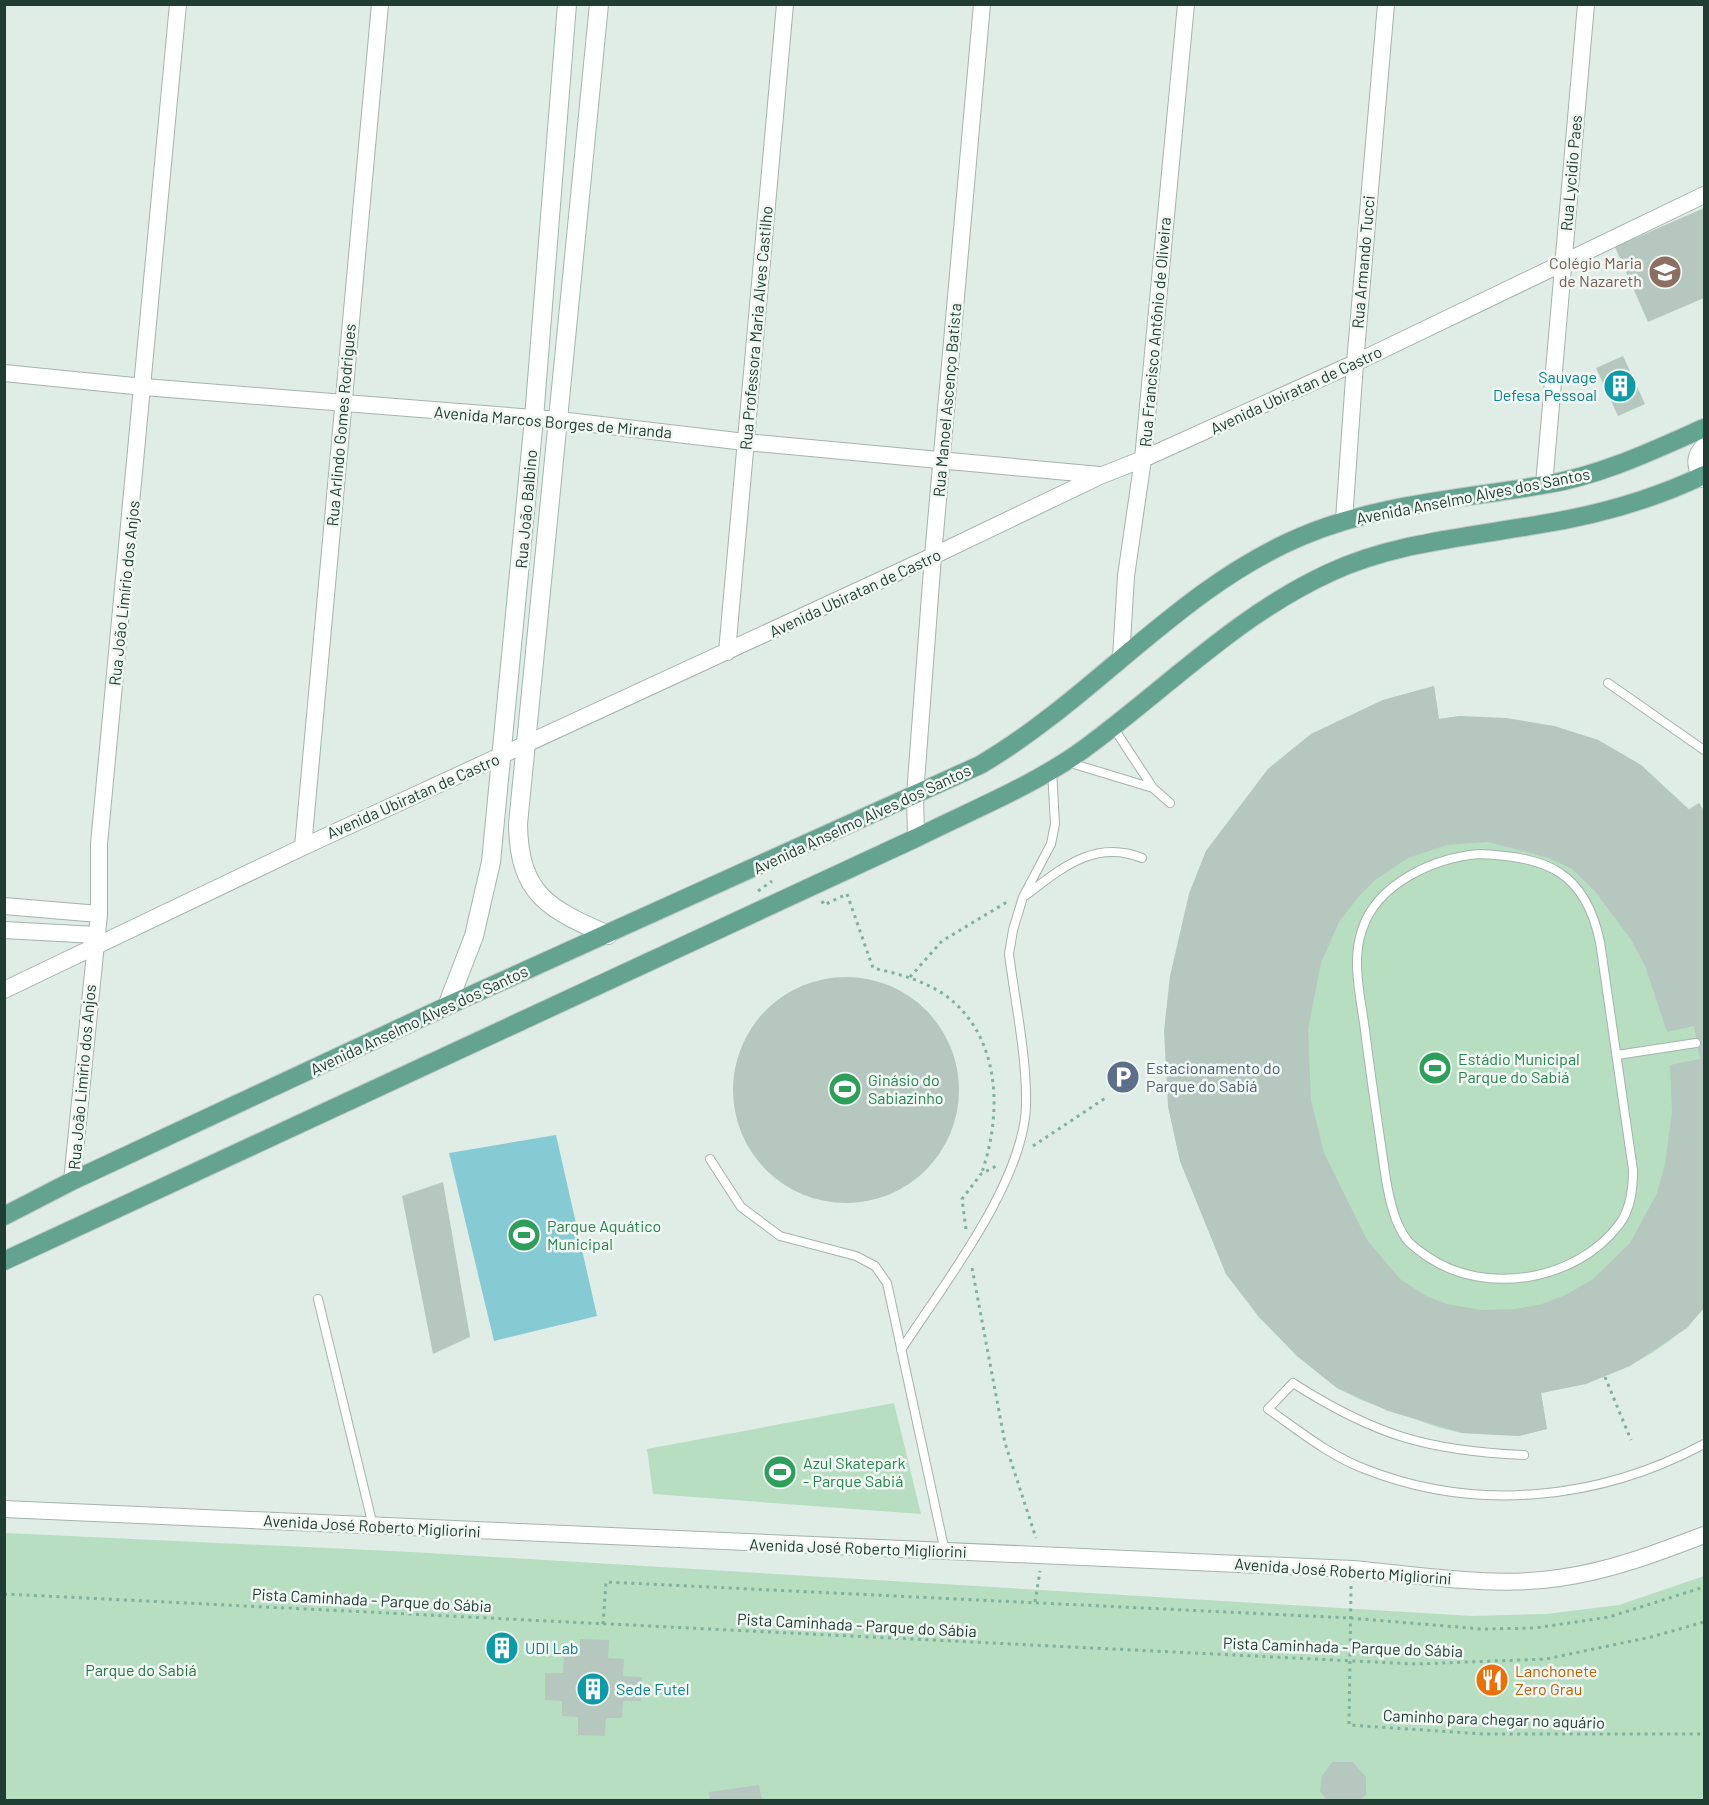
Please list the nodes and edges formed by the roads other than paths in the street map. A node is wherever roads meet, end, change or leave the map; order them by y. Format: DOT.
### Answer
graph roads {
  1 [pos="178,4"];
  2 [pos="380,4"];
  3 [pos="567,4"];
  4 [pos="599,4"];
  5 [pos="785,4"];
  6 [pos="982,4"];
  7 [pos="1186,4"];
  8 [pos="1386,4"];
  9 [pos="1587,4"];
  10 [pos="1704,195"];
  11 [pos="1563,263"];
  12 [pos="1354,363"];
  13 [pos="4,373"];
  14 [pos="144,387"];
  15 [pos="343,404"];
  16 [pos="534,418"];
  17 [pos="560,420"];
  18 [pos="1704,428"];
  19 [pos="745,442"];
  20 [pos="1704,446"];
  21 [pos="1143,459"];
  22 [pos="942,461"];
  23 [pos="1100,476"];
  24 [pos="1703,477"];
  25 [pos="1544,485"];
  26 [pos="1344,520"];
  27 [pos="933,556"];
  28 [pos="727,652"];
  29 [pos="1121,658"];
  30 [pos="1608,683"];
  31 [pos="1113,726"];
  32 [pos="526,745"];
  33 [pos="1704,750"];
  34 [pos="500,757"];
  35 [pos="1059,766"];
  36 [pos="1153,788"];
  37 [pos="915,795"];
  38 [pos="1170,803"];
  39 [pos="916,838"];
  40 [pos="303,847"];
  41 [pos="1143,858"];
  42 [pos="1023,897"];
  43 [pos="4,906"];
  44 [pos="99,914"];
  45 [pos="4,930"];
  46 [pos="608,935"];
  47 [pos="95,941"];
  48 [pos="4,990"];
  49 [pos="447,1006"];
  50 [pos="1696,1043"];
  51 [pos="1617,1055"];
  52 [pos="710,1159"];
  53 [pos="72,1181"];
  54 [pos="4,1216"];
  55 [pos="4,1261"];
  56 [pos="318,1299"];
  57 [pos="901,1350"];
  58 [pos="1704,1444"];
  59 [pos="1524,1455"];
  60 [pos="4,1509"];
  61 [pos="373,1526"];
  62 [pos="1704,1535"];
  63 [pos="945,1552"];
  1 -- 14 [label="street, Rua João Limírio dos Anjos"];
  2 -- 15 [label="street, Rua Arlindo Gomes Rodrigues"];
  3 -- 16 [label="main road, Rua João Balbino"];
  4 -- 17 [label="main road, Rua João Balbino"];
  5 -- 19 [label="street, Rua Professora Maria Alves Castilho"];
  6 -- 22 [label="street, Rua Manoel Ascenço Batista"];
  7 -- 21 [label="street, Rua Francisco Antônio de Oliveira"];
  8 -- 12 [label="street, Rua Armando Tucci"];
  9 -- 11 [label="street, Rua Lycidio Paes"];
  10 -- 11 [label="street, Avenida Ubiratan de Castro"];
  11 -- 12 [label="street, Avenida Ubiratan de Castro"];
  11 -- 25 [label="street, Rua Lycidio Paes"];
  12 -- 21 [label="street, Avenida Ubiratan de Castro"];
  12 -- 26 [label="street, Rua Armando Tucci"];
  13 -- 14 [label="street, Avenida Marcos Borges de Miranda"];
  14 -- 15 [label="street, Avenida Marcos Borges de Miranda"];
  14 -- 44 [label="street, Rua João Limírio dos Anjos"];
  15 -- 16 [label="street, Avenida Marcos Borges de Miranda"];
  15 -- 40 [label="street, Rua Arlindo Gomes Rodrigues"];
  16 -- 17 [label="street, Avenida Marcos Borges de Miranda"];
  16 -- 34 [label="main road, Rua João Balbino"];
  17 -- 19 [label="street, Avenida Marcos Borges de Miranda"];
  17 -- 32 [label="main road, Rua João Balbino"];
  18 -- 25 [label="main road, Avenida Anselmo Alves dos Santos"];
  19 -- 22 [label="street, Avenida Marcos Borges de Miranda"];
  19 -- 28 [label="street, Rua Professora Maria Alves Castilho"];
  20 -- 24 [label="street"];
  21 -- 23 [label="street, Avenida Ubiratan de Castro"];
  21 -- 29 [label="street, Rua Francisco Antônio de Oliveira"];
  22 -- 23 [label="street, Avenida Marcos Borges de Miranda"];
  22 -- 27 [label="street, Rua Manoel Ascenço Batista"];
  23 -- 27 [label="street, Avenida Ubiratan de Castro"];
  24 -- 31 [label="main road"];
  25 -- 26 [label="main road, Avenida Anselmo Alves dos Santos"];
  26 -- 29 [label="main road, Avenida Anselmo Alves dos Santos"];
  27 -- 28 [label="street, Avenida Ubiratan de Castro"];
  27 -- 37 [label="street, Rua Manoel Ascenço Batista"];
  28 -- 32 [label="street, Avenida Ubiratan de Castro"];
  29 -- 37 [label="main road, Avenida Anselmo Alves dos Santos"];
  30 -- 33 [label="lane"];
  31 -- 35 [label="main road"];
  31 -- 36 [label="lane"];
  32 -- 34 [label="street, Avenida Ubiratan de Castro"];
  32 -- 46 [label="main road, Rua João Balbino"];
  34 -- 40 [label="street, Avenida Ubiratan de Castro"];
  34 -- 49 [label="main road, Rua João Balbino"];
  35 -- 36 [label="lane"];
  35 -- 39 [label="main road"];
  35 -- 42 [label="lane"];
  36 -- 38 [label="lane"];
  37 -- 39 [label="street, Rua Manoel Ascenço Batista"];
  37 -- 46 [label="main road, Avenida Anselmo Alves dos Santos"];
  39 -- 55 [label="main road"];
  40 -- 47 [label="street, Avenida Ubiratan de Castro"];
  41 -- 42 [label="lane"];
  42 -- 57 [label="lane"];
  43 -- 44 [label="street"];
  44 -- 47 [label="street, Rua João Limírio dos Anjos"];
  45 -- 47 [label="street"];
  46 -- 49 [label="main road, Avenida Anselmo Alves dos Santos"];
  47 -- 48 [label="street, Avenida Ubiratan de Castro"];
  47 -- 53 [label="street, Rua João Limírio dos Anjos"];
  49 -- 53 [label="main road, Avenida Anselmo Alves dos Santos"];
  50 -- 51 [label="lane"];
  51 -- 51 [label="lane"];
  52 -- 57 [label="lane"];
  53 -- 54 [label="main road, Avenida Anselmo Alves dos Santos"];
  56 -- 61 [label="lane"];
  57 -- 63 [label="lane"];
  58 -- 59 [label="lane"];
  60 -- 61 [label="street, Avenida José Roberto Migliorini"];
  61 -- 63 [label="street, Avenida José Roberto Migliorini"];
  62 -- 63 [label="street, Avenida José Roberto Migliorini"];
}
